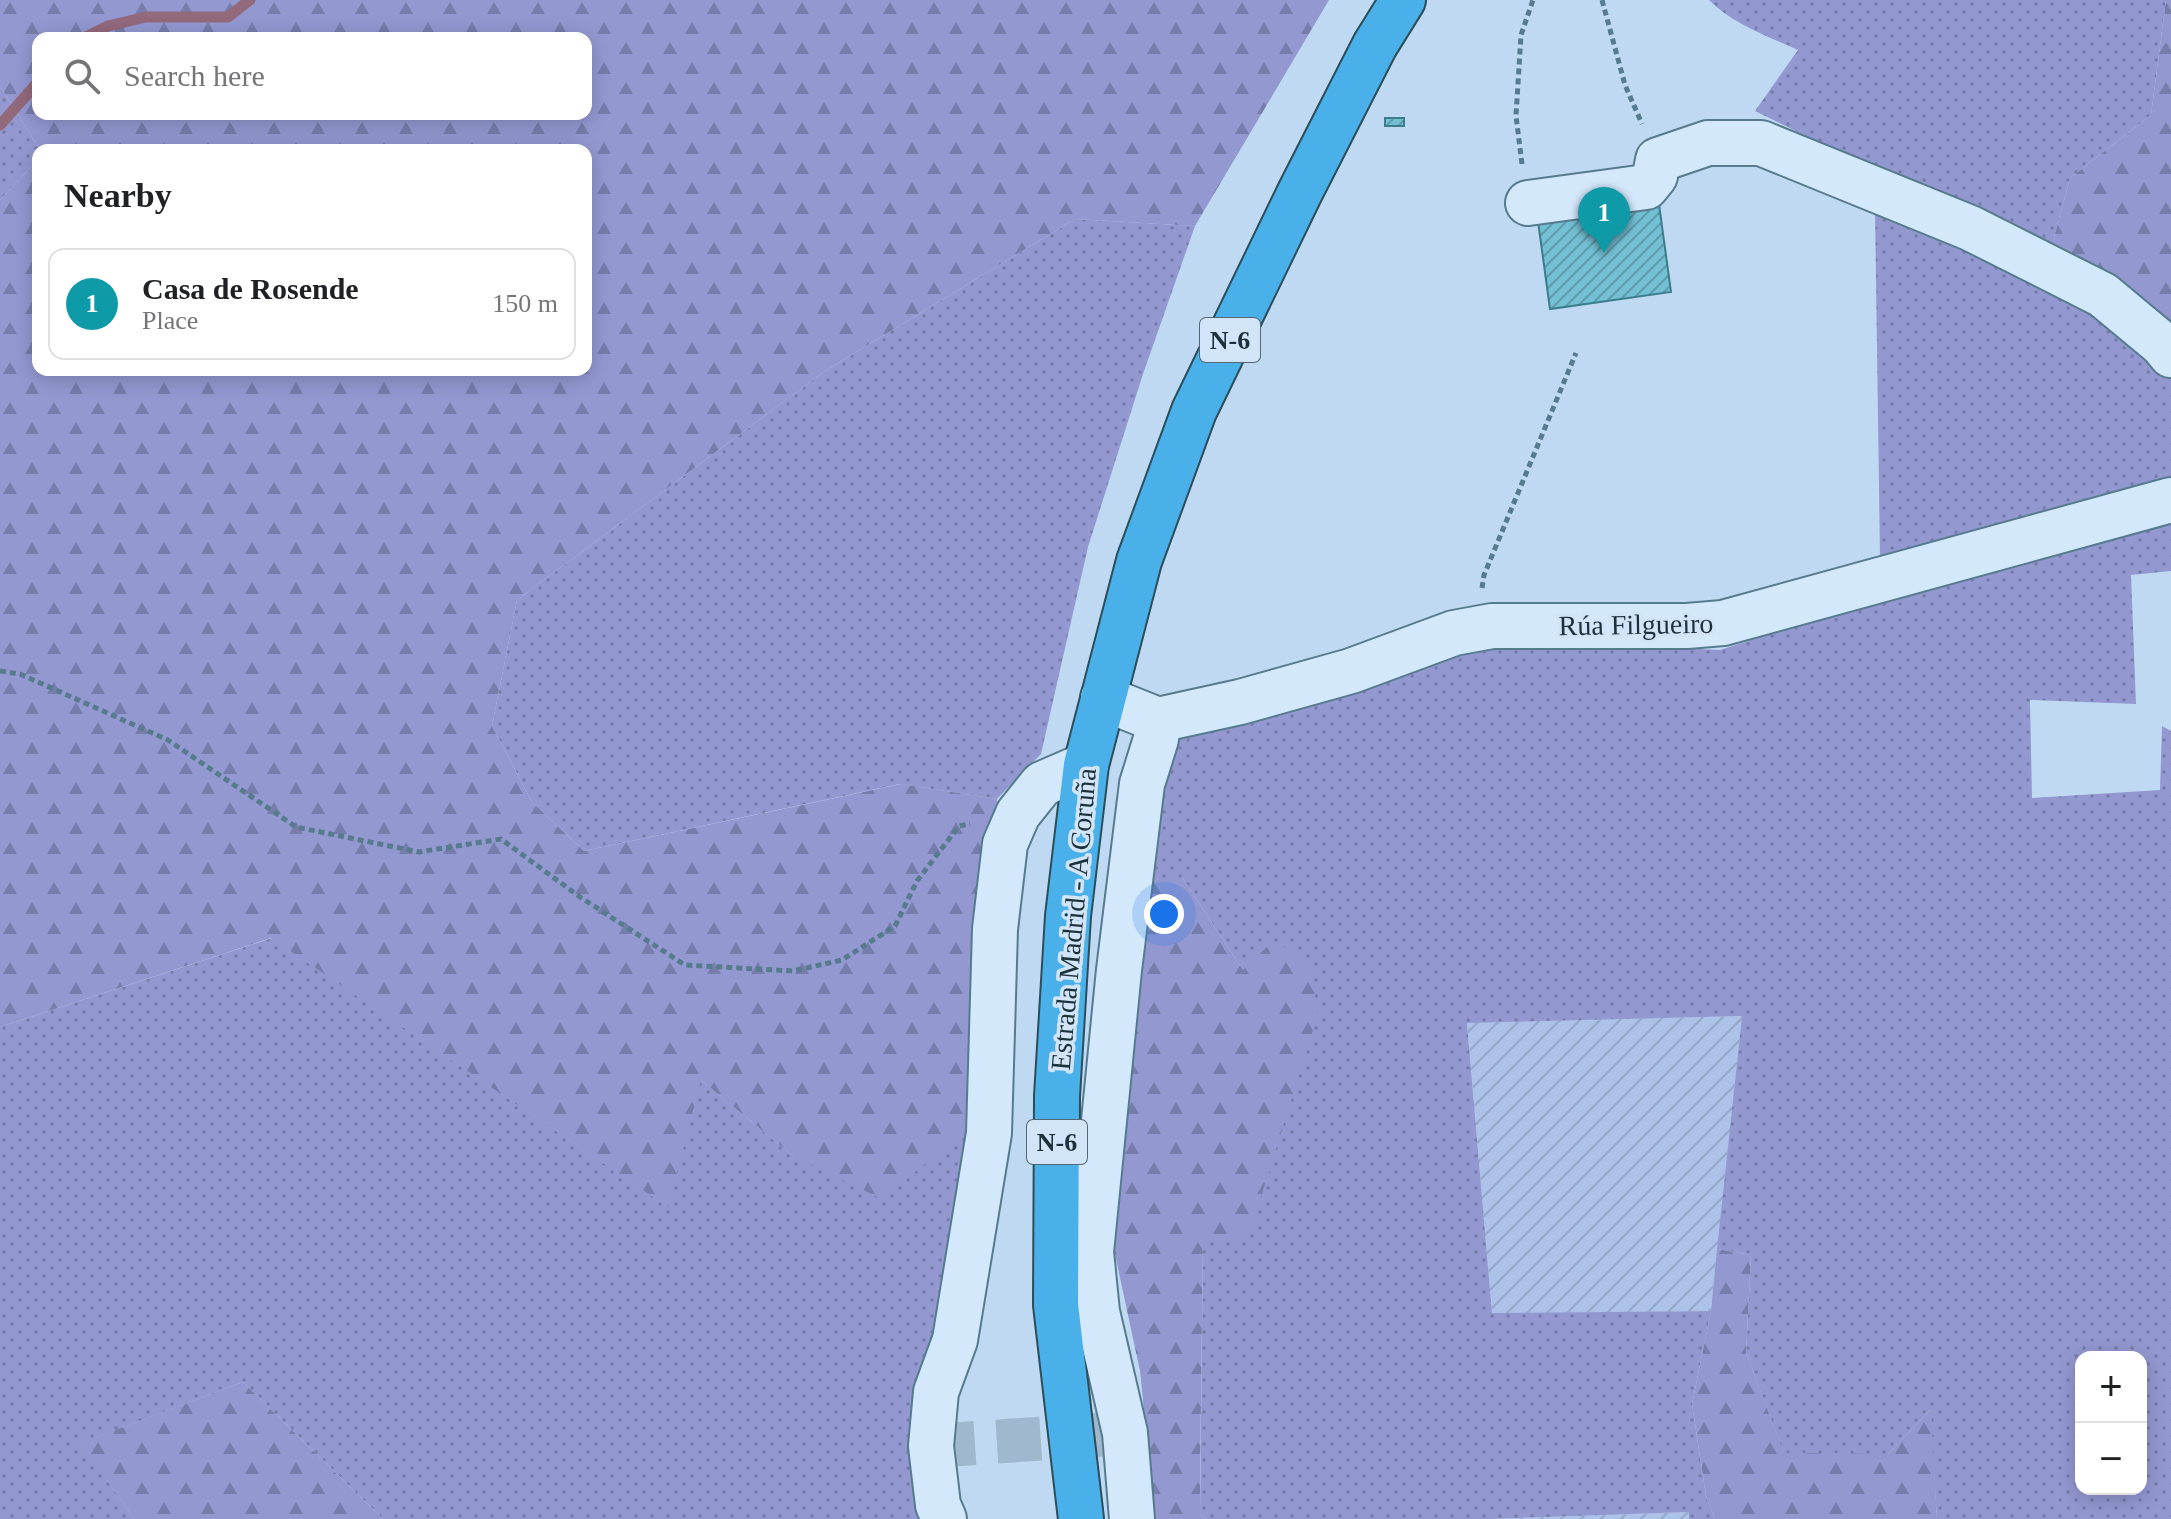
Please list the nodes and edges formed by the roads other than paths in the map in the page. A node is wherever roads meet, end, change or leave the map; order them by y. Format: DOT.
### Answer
graph roads {
  1 [pos="1403,0"];
  2 [pos="1528,203"];
  3 [pos="2171,355"];
  4 [pos="2171,500"];
  5 [pos="1103,698"];
  6 [pos="1158,720"];
  7 [pos="1086,765"];
  8 [pos="944,1519"];
  9 [pos="1081,1519"];
  10 [pos="1132,1519"];
  1 -- 5 [label="highway, Estrada Madrid - A Coruña / N-6"];
  2 -- 3 [label="street"];
  4 -- 6 [label="street, Rúa Filgueiro"];
  5 -- 6 [label="street"];
  5 -- 7 [label="highway, Estrada Madrid - A Coruña / N-6"];
  6 -- 10 [label="street"];
  7 -- 8 [label="street"];
  7 -- 9 [label="highway, Estrada Madrid - A Coruña / N-6"];
}
